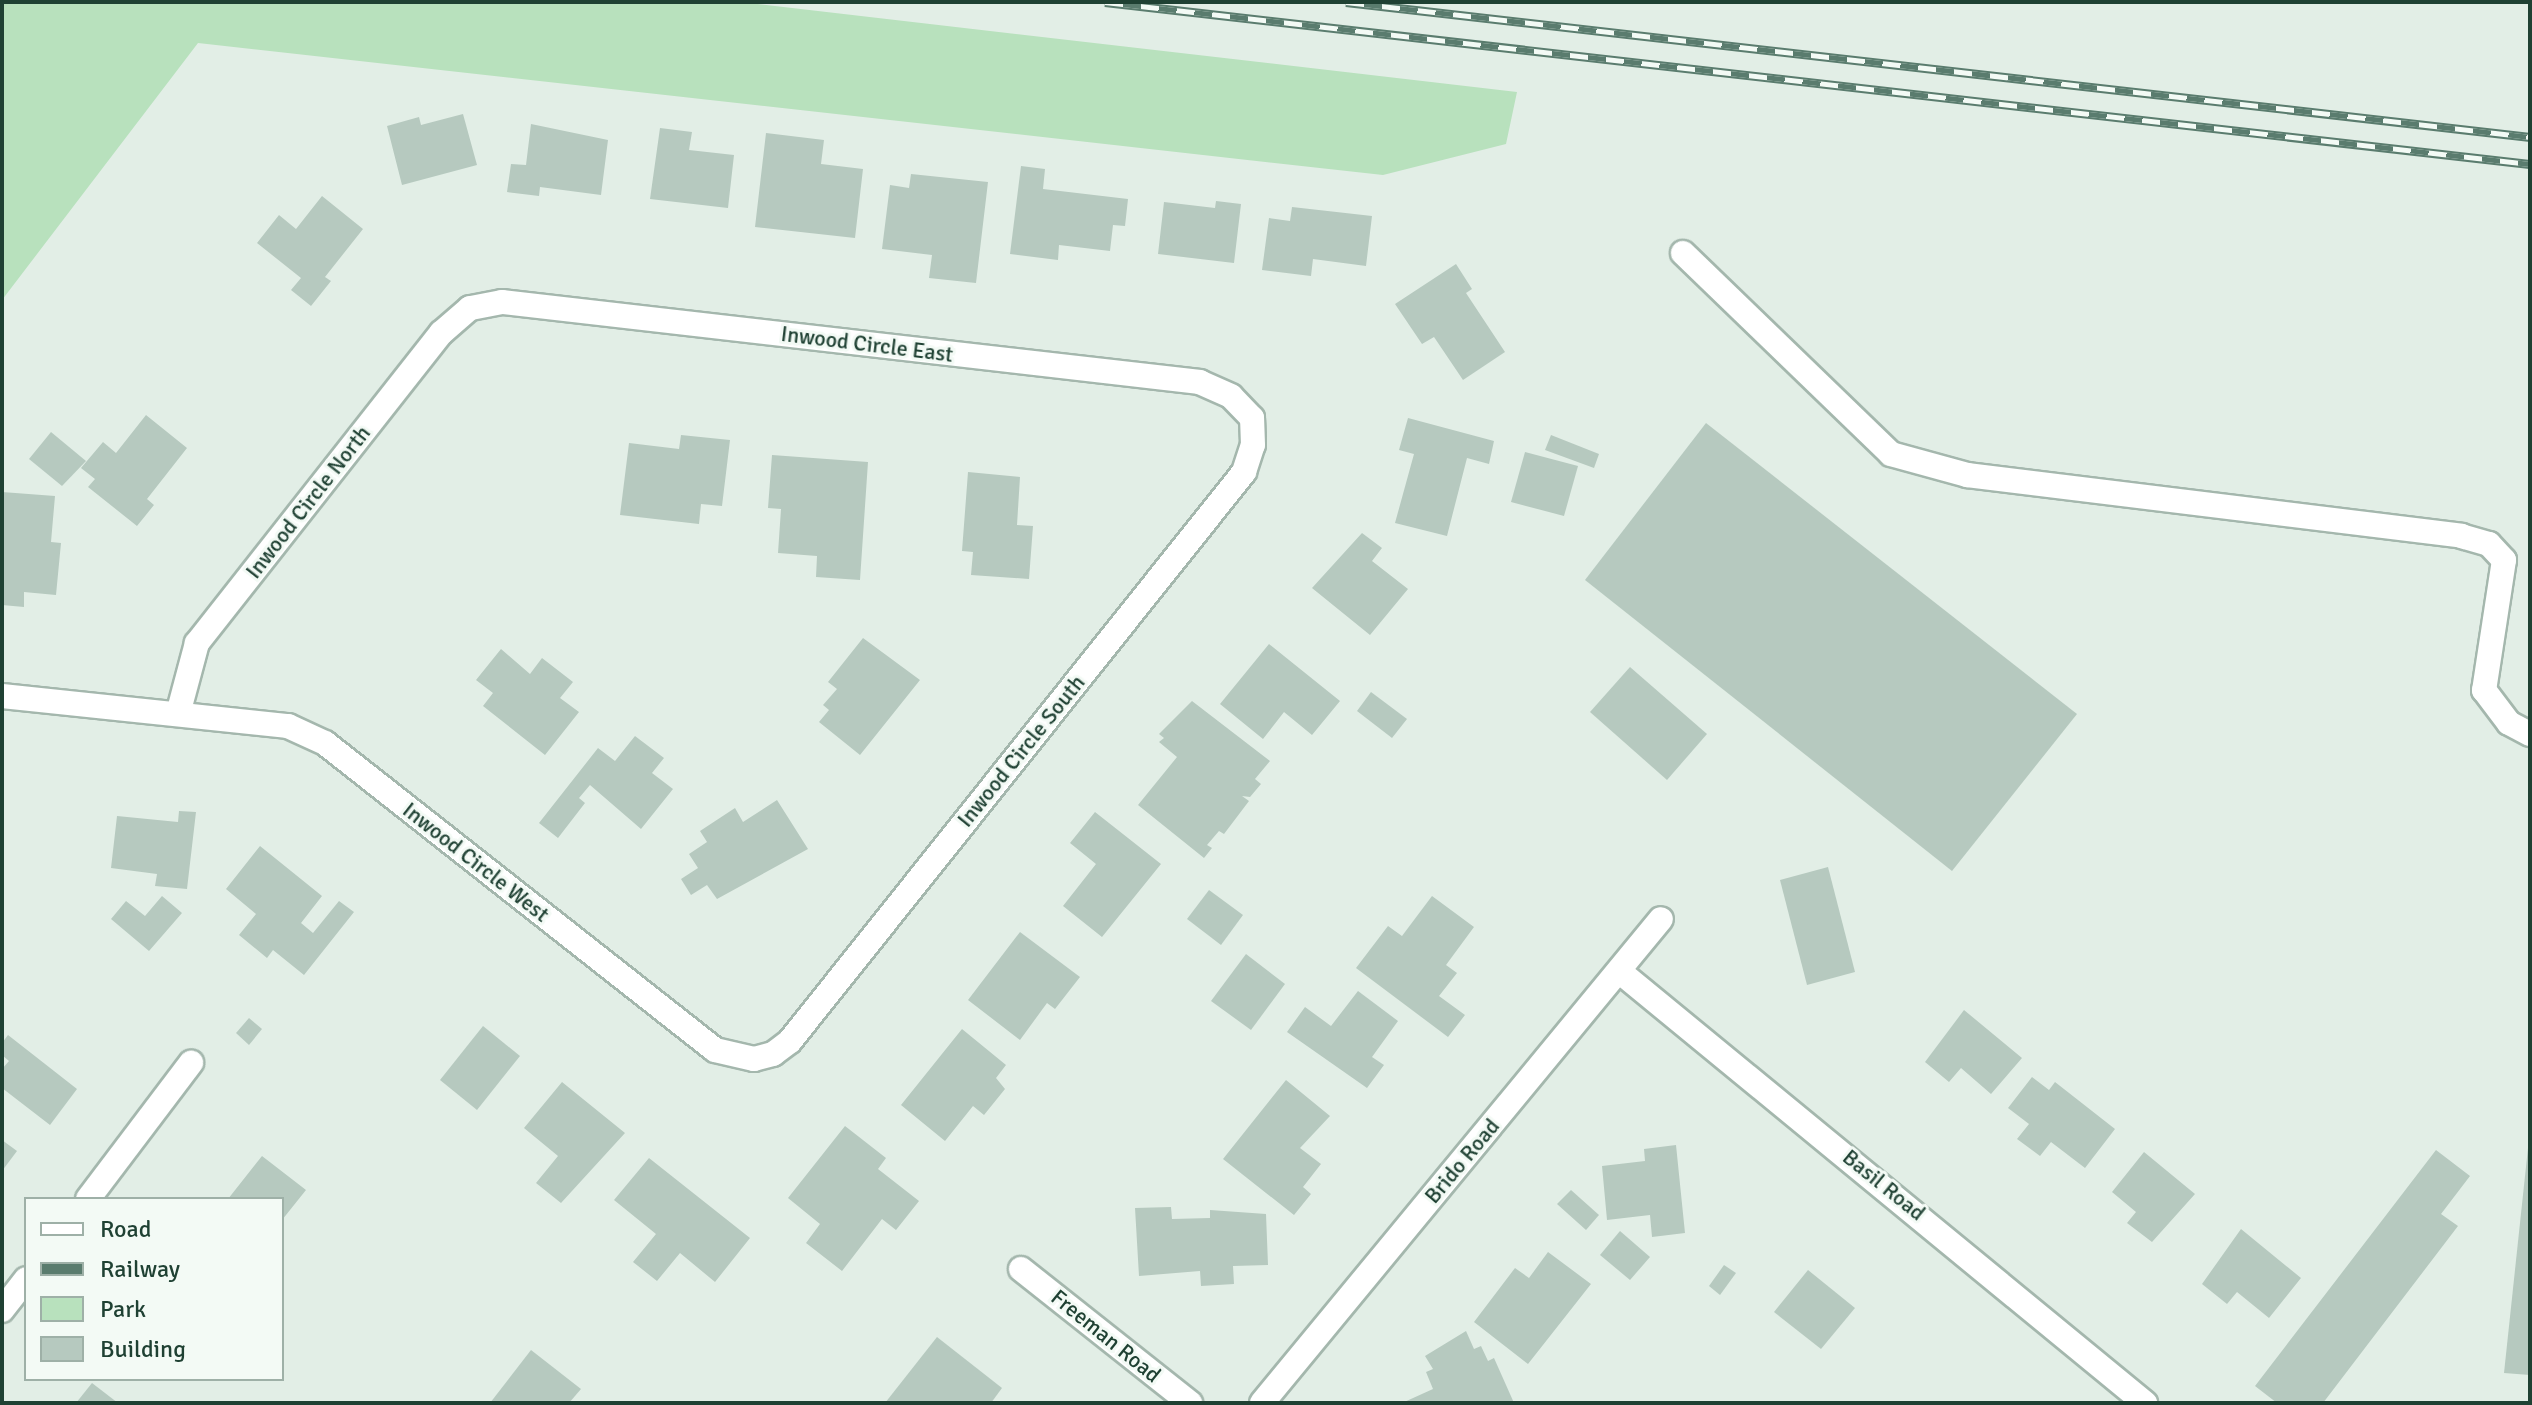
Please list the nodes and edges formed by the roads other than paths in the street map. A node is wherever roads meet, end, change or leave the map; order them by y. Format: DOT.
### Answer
graph roads {
  1 [pos="1683,253"];
  2 [pos="470,308"];
  3 [pos="1252,418"];
  4 [pos="2,696"];
  5 [pos="178,714"];
  6 [pos="2530,734"];
  7 [pos="1661,919"];
  8 [pos="1619,971"];
  9 [pos="754,1059"];
  10 [pos="191,1063"];
  11 [pos="90,1197"];
  12 [pos="1021,1269"];
  13 [pos="24,1282"];
  14 [pos="2,1310"];
  15 [pos="1190,1403"];
  16 [pos="1262,1403"];
  17 [pos="2145,1403"];
  1 -- 6 [label="street"];
  2 -- 3 [label="street, Inwood Circle East"];
  2 -- 5 [label="street, Inwood Circle North"];
  3 -- 9 [label="street, Inwood Circle South"];
  4 -- 5 [label="street, Inwood Circle West"];
  5 -- 9 [label="street, Inwood Circle West"];
  7 -- 8 [label="street, Brido Road"];
  8 -- 16 [label="street, Brido Road"];
  8 -- 17 [label="street, Basil Road"];
  10 -- 11 [label="street"];
  12 -- 15 [label="street, Freeman Road"];
  13 -- 14 [label="street"];
}
